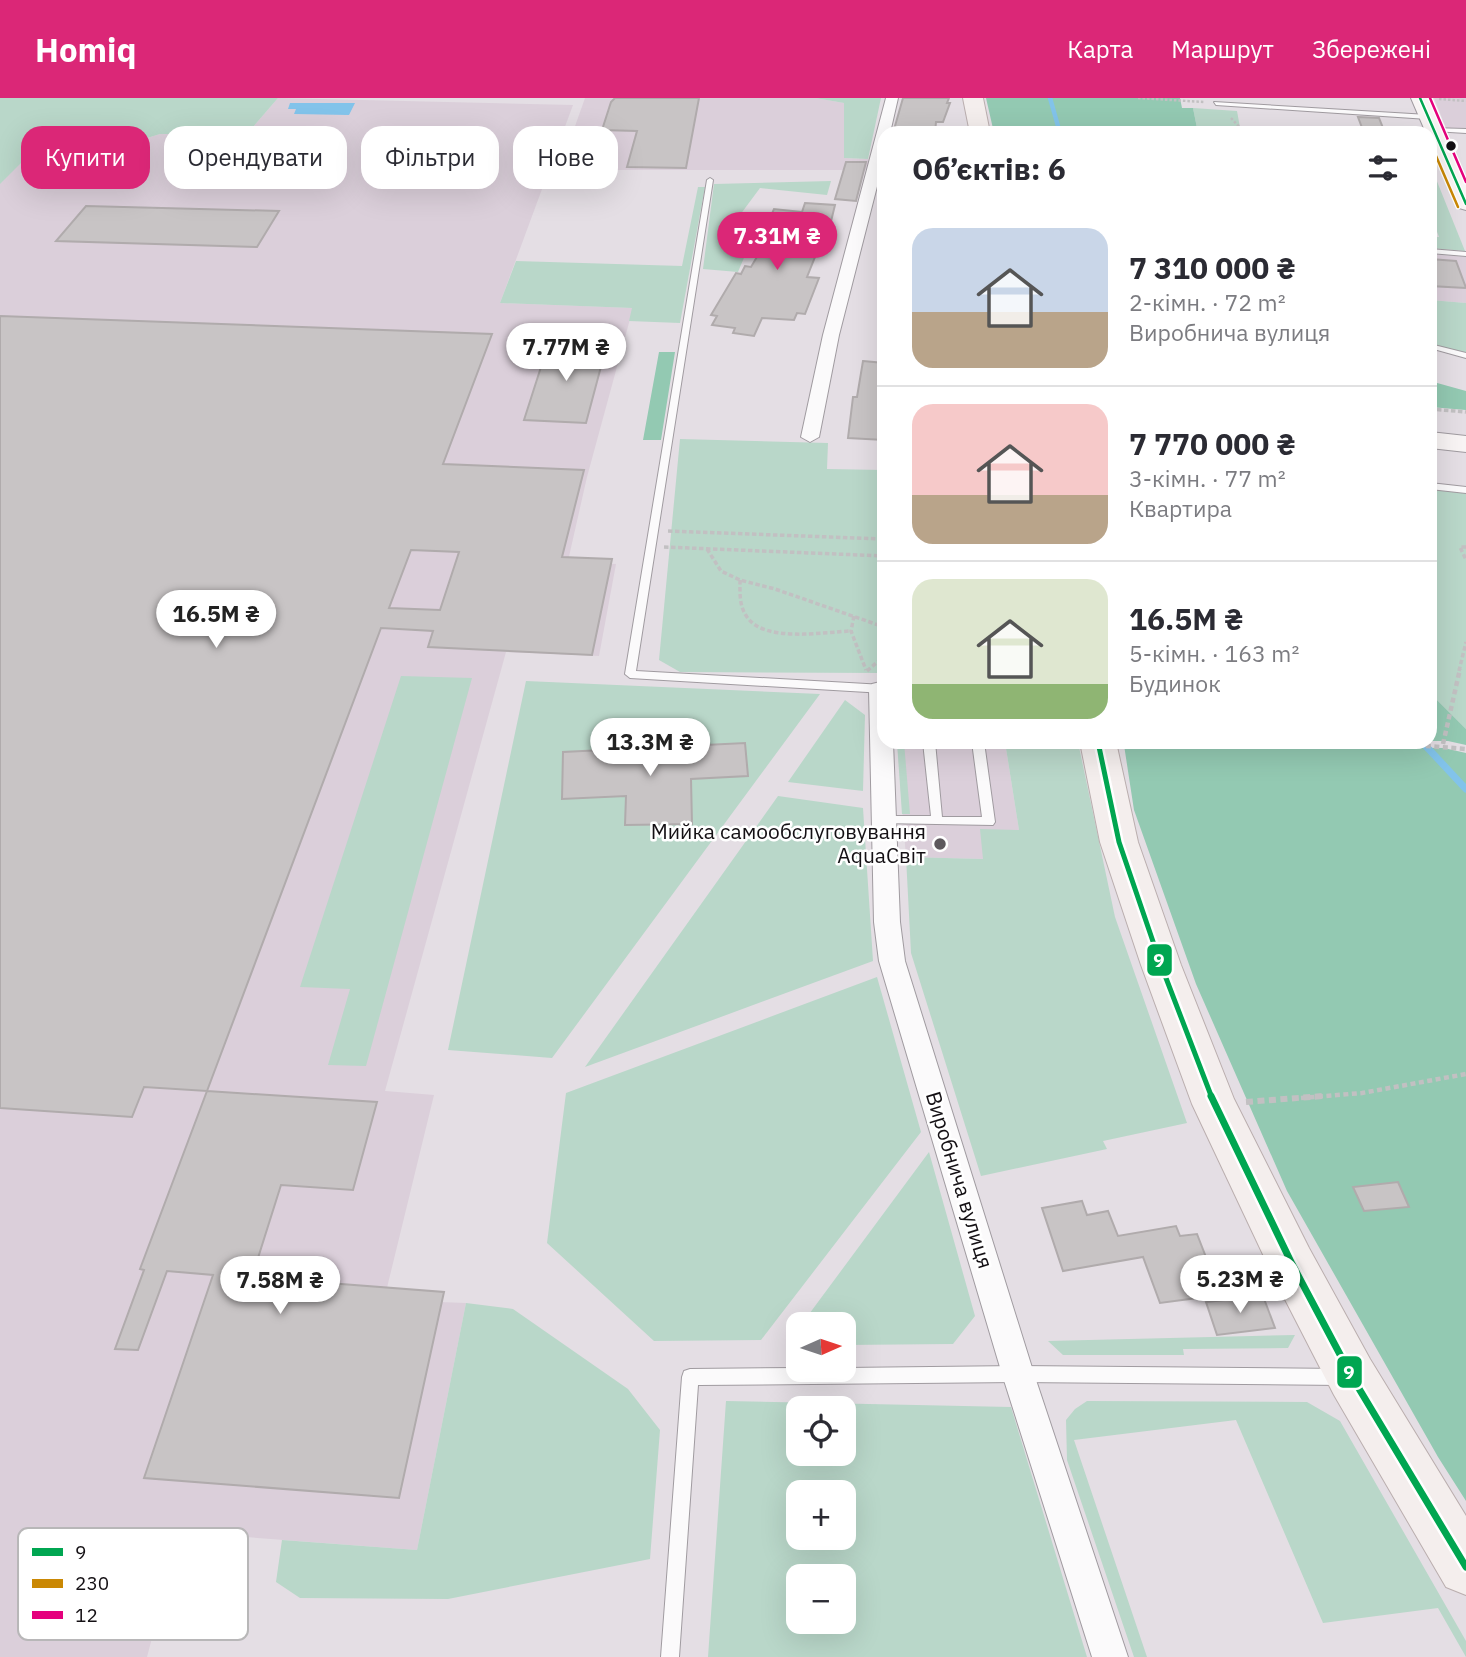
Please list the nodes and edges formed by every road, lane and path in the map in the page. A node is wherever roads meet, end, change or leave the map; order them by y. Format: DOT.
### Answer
graph roads {
  1 [pos="892,98"];
  2 [pos="973,98"];
  3 [pos="1138,98"];
  4 [pos="1420,98"];
  5 [pos="1216,103"];
  6 [pos="1431,123"];
  7 [pos="886,126"];
  8 [pos="979,126"];
  9 [pos="1432,126"];
  10 [pos="1466,131"];
  11 [pos="1437,152"];
  12 [pos="877,160"];
  13 [pos="710,180"];
  14 [pos="1466,204"];
  15 [pos="1437,252"];
  16 [pos="1466,254"];
  17 [pos="1437,348"];
  18 [pos="1466,356"];
  19 [pos="1437,410"];
  20 [pos="1466,412"];
  21 [pos="810,438"];
  22 [pos="1437,441"];
  23 [pos="1466,444"];
  24 [pos="1437,487"];
  25 [pos="1466,490"];
  26 [pos="654,530"];
  27 [pos="877,539"];
  28 [pos="651,546"];
  29 [pos="1466,547"];
  30 [pos="706,549"];
  31 [pos="877,556"];
  32 [pos="1466,560"];
  33 [pos="740,580"];
  34 [pos="854,616"];
  35 [pos="877,625"];
  36 [pos="851,631"];
  37 [pos="1466,642"];
  38 [pos="877,683"];
  39 [pos="1437,744"];
  40 [pos="1443,744"];
  41 [pos="883,749"];
  42 [pos="930,749"];
  43 [pos="979,749"];
  44 [pos="1099,749"];
  45 [pos="1466,749"];
  46 [pos="884,820"];
  47 [pos="937,821"];
  48 [pos="1466,1074"];
  49 [pos="1214,1104"];
  50 [pos="1018,1374"];
  51 [pos="1352,1377"];
  52 [pos="1466,1567"];
  53 [pos="670,1657"];
  54 [pos="1110,1657"];
  1 -- 7 [label="street"];
  2 -- 8 [label="main road"];
  3 -- 5 [label="path"];
  4 -- 6 [label="street"];
  5 -- 6 [label="lane"];
  6 -- 9 [label="street"];
  6 -- 10 [label="lane"];
  11 -- 14 [label="street"];
  12 -- 21 [label="street"];
  13 -- 26 [label="lane"];
  15 -- 16 [label="lane"];
  17 -- 18 [label="lane"];
  19 -- 20 [label="path"];
  22 -- 23 [label="street"];
  24 -- 25 [label="lane"];
  26 -- 27 [label="path"];
  26 -- 28 [label="lane"];
  28 -- 30 [label="path"];
  28 -- 38 [label="lane"];
  29 -- 32 [label="path"];
  30 -- 31 [label="path"];
  30 -- 33 [label="path"];
  33 -- 34 [label="path"];
  33 -- 36 [label="path"];
  34 -- 35 [label="path"];
  34 -- 36 [label="path"];
  36 -- 38 [label="path"];
  37 -- 40 [label="path"];
  39 -- 40 [label="path"];
  40 -- 45 [label="path"];
  41 -- 46 [label="street, Виробнича вулиця"];
  42 -- 47 [label="lane"];
  43 -- 47 [label="lane"];
  44 -- 49 [label="main road"];
  46 -- 47 [label="lane"];
  46 -- 50 [label="street, Виробнича вулиця"];
  48 -- 49 [label="path"];
  49 -- 51 [label="main road"];
  50 -- 51 [label="lane"];
  50 -- 53 [label="lane"];
  50 -- 54 [label="street, Виробнича вулиця"];
  51 -- 52 [label="main road"];
}
